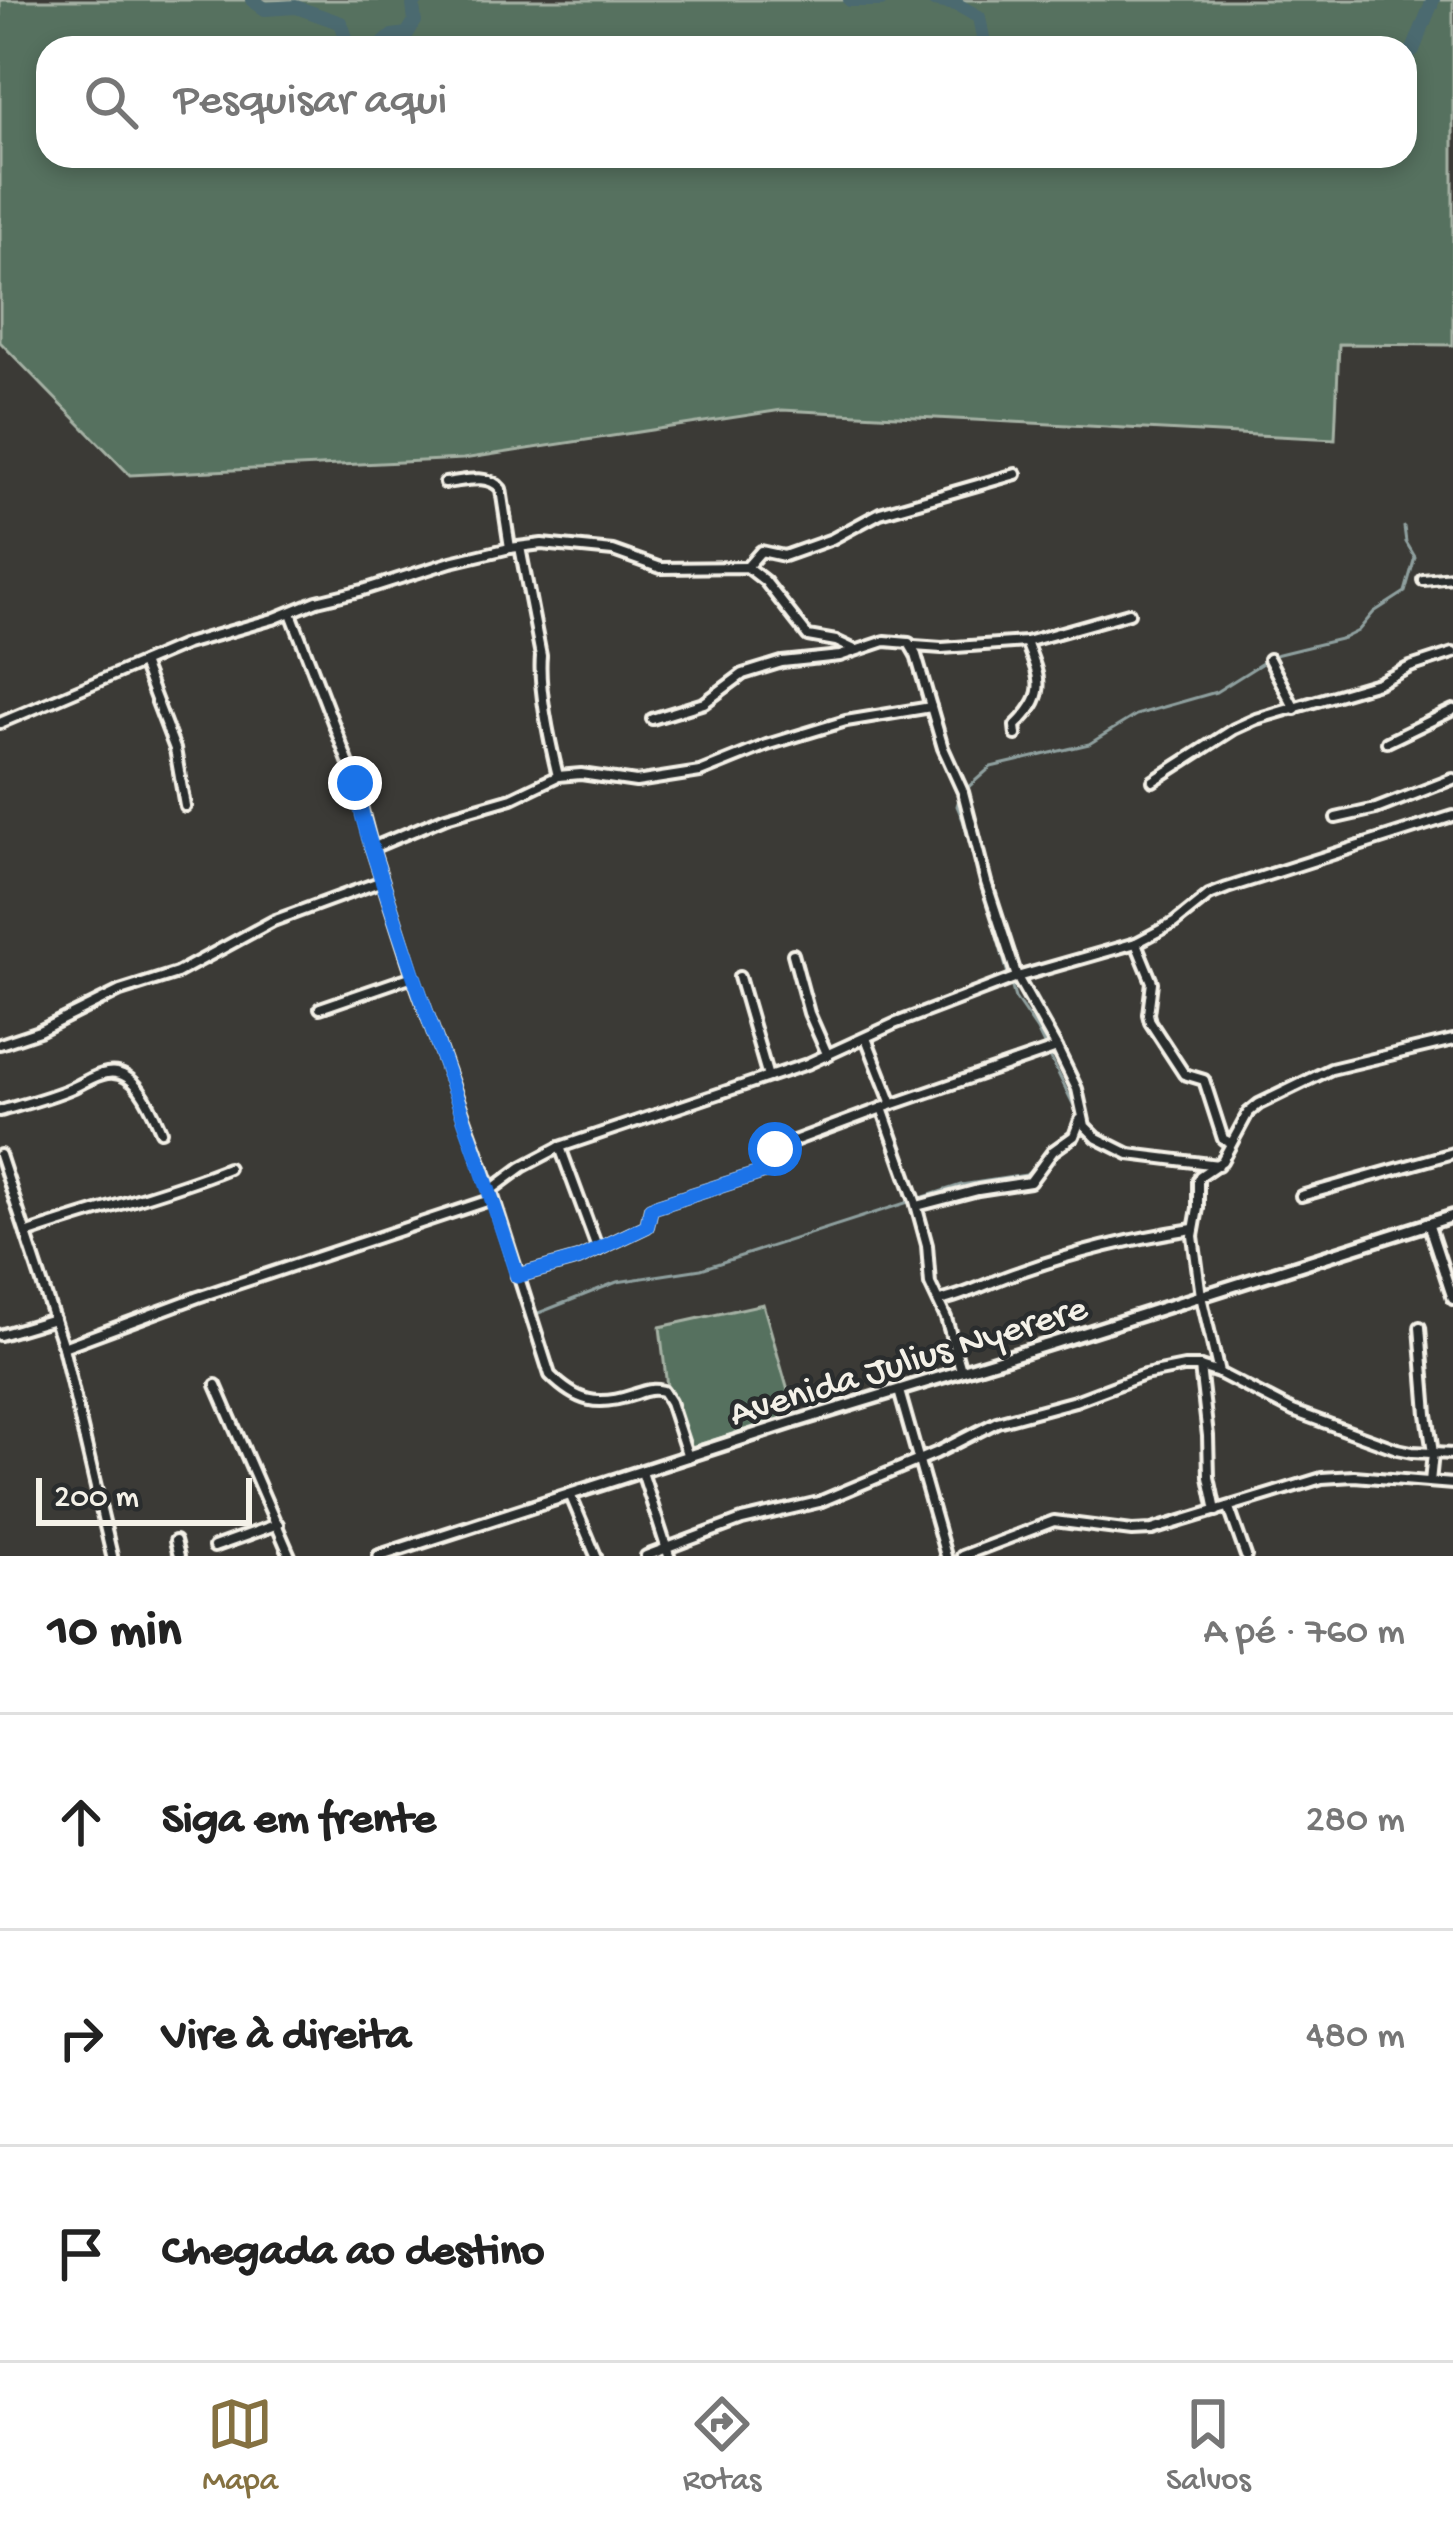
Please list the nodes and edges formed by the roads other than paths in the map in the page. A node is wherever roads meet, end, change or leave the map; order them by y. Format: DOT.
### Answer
graph roads {
  1 [pos="1016,474"];
  2 [pos="445,483"];
  3 [pos="515,547"];
  4 [pos="747,567"];
  5 [pos="1453,577"];
  6 [pos="1423,580"];
  7 [pos="291,613"];
  8 [pos="1129,613"];
  9 [pos="1026,642"];
  10 [pos="912,646"];
  11 [pos="855,650"];
  12 [pos="1453,653"];
  13 [pos="1269,659"];
  14 [pos="142,663"];
  15 [pos="931,707"];
  16 [pos="1294,709"];
  17 [pos="1453,710"];
  18 [pos="652,718"];
  19 [pos="0,723"];
  20 [pos="1016,735"];
  21 [pos="1387,742"];
  22 [pos="558,776"];
  23 [pos="1453,779"];
  24 [pos="1153,782"];
  25 [pos="185,806"];
  26 [pos="1453,816"];
  27 [pos="1336,818"];
  28 [pos="371,848"];
  29 [pos="382,881"];
  30 [pos="1136,943"];
  31 [pos="793,954"];
  32 [pos="413,976"];
  33 [pos="739,976"];
  34 [pos="1017,977"];
  35 [pos="320,1008"];
  36 [pos="866,1038"];
  37 [pos="1453,1040"];
  38 [pos="0,1044"];
  39 [pos="1057,1048"];
  40 [pos="827,1056"];
  41 [pos="768,1077"];
  42 [pos="887,1106"];
  43 [pos="1082,1106"];
  44 [pos="0,1111"];
  45 [pos="161,1131"];
  46 [pos="1231,1143"];
  47 [pos="560,1147"];
  48 [pos="1453,1153"];
  49 [pos="0,1155"];
  50 [pos="1218,1166"];
  51 [pos="228,1168"];
  52 [pos="492,1194"];
  53 [pos="1301,1196"];
  54 [pos="917,1206"];
  55 [pos="1453,1216"];
  56 [pos="1428,1223"];
  57 [pos="1193,1229"];
  58 [pos="26,1234"];
  59 [pos="598,1250"];
  60 [pos="517,1276"];
  61 [pos="1201,1296"];
  62 [pos="1453,1299"];
  63 [pos="939,1301"];
  64 [pos="54,1319"];
  65 [pos="1420,1327"];
  66 [pos="0,1335"];
  67 [pos="63,1347"];
  68 [pos="1200,1367"];
  69 [pos="961,1370"];
  70 [pos="1219,1373"];
  71 [pos="216,1385"];
  72 [pos="899,1390"];
  73 [pos="1433,1453"];
  74 [pos="1453,1454"];
  75 [pos="688,1457"];
  76 [pos="920,1460"];
  77 [pos="643,1472"];
  78 [pos="1430,1482"];
  79 [pos="1453,1484"];
  80 [pos="570,1494"];
  81 [pos="1229,1508"];
  82 [pos="1216,1511"];
  83 [pos="278,1524"];
  84 [pos="175,1541"];
  85 [pos="214,1546"];
  86 [pos="668,1552"];
  87 [pos="403,1553"];
  88 [pos="112,1556"];
  89 [pos="179,1556"];
  90 [pos="290,1556"];
  91 [pos="379,1556"];
  92 [pos="596,1556"];
  93 [pos="646,1556"];
  94 [pos="946,1556"];
  95 [pos="962,1556"];
  96 [pos="1246,1556"];
  1 -- 4 [label="street"];
  2 -- 3 [label="street"];
  3 -- 4 [label="street"];
  3 -- 7 [label="street"];
  3 -- 22 [label="street"];
  4 -- 11 [label="street"];
  5 -- 6 [label="street"];
  7 -- 14 [label="street"];
  7 -- 28 [label="street"];
  8 -- 9 [label="street"];
  9 -- 10 [label="street"];
  9 -- 20 [label="street"];
  10 -- 11 [label="street"];
  10 -- 15 [label="street"];
  11 -- 18 [label="street"];
  12 -- 16 [label="street"];
  13 -- 16 [label="street"];
  14 -- 19 [label="street"];
  14 -- 25 [label="street"];
  15 -- 22 [label="street"];
  15 -- 34 [label="street"];
  16 -- 24 [label="street"];
  17 -- 21 [label="street"];
  22 -- 28 [label="street"];
  23 -- 27 [label="street"];
  26 -- 30 [label="street"];
  28 -- 29 [label="street"];
  29 -- 32 [label="street"];
  29 -- 38 [label="street"];
  30 -- 34 [label="street"];
  30 -- 46 [label="street"];
  31 -- 40 [label="street"];
  32 -- 35 [label="street"];
  32 -- 52 [label="street"];
  33 -- 41 [label="street"];
  34 -- 36 [label="street"];
  34 -- 39 [label="street"];
  36 -- 40 [label="street"];
  36 -- 42 [label="street"];
  37 -- 46 [label="street"];
  39 -- 42 [label="street"];
  39 -- 43 [label="street"];
  40 -- 41 [label="street"];
  41 -- 47 [label="street"];
  42 -- 54 [label="street"];
  42 -- 59 [label="street"];
  43 -- 50 [label="street"];
  43 -- 54 [label="street"];
  44 -- 45 [label="street"];
  46 -- 50 [label="street"];
  47 -- 52 [label="street"];
  47 -- 59 [label="street"];
  48 -- 53 [label="street"];
  49 -- 58 [label="street"];
  50 -- 57 [label="street"];
  51 -- 58 [label="street"];
  52 -- 60 [label="street"];
  52 -- 67 [label="street"];
  54 -- 63 [label="street"];
  55 -- 56 [label="street, Avenida Julius Nyerere"];
  56 -- 61 [label="street, Avenida Julius Nyerere"];
  56 -- 62 [label="street"];
  57 -- 61 [label="street"];
  57 -- 63 [label="street"];
  58 -- 64 [label="street"];
  59 -- 60 [label="street"];
  60 -- 75 [label="street"];
  61 -- 69 [label="street, Avenida Julius Nyerere"];
  61 -- 70 [label="street"];
  63 -- 69 [label="street"];
  64 -- 66 [label="street"];
  64 -- 67 [label="street"];
  65 -- 73 [label="street"];
  67 -- 88 [label="street"];
  68 -- 70 [label="street"];
  68 -- 76 [label="street"];
  68 -- 82 [label="street"];
  69 -- 72 [label="street, Avenida Julius Nyerere"];
  70 -- 73 [label="street"];
  71 -- 83 [label="street"];
  72 -- 75 [label="street, Avenida Julius Nyerere"];
  72 -- 76 [label="street"];
  73 -- 74 [label="street"];
  73 -- 78 [label="street"];
  75 -- 77 [label="street, Avenida Julius Nyerere"];
  76 -- 86 [label="street"];
  76 -- 94 [label="street"];
  77 -- 80 [label="street, Avenida Julius Nyerere"];
  77 -- 86 [label="street"];
  78 -- 79 [label="street"];
  78 -- 81 [label="street"];
  80 -- 87 [label="street, Avenida Julius Nyerere"];
  80 -- 92 [label="street"];
  81 -- 82 [label="street"];
  81 -- 96 [label="street"];
  82 -- 95 [label="street"];
  83 -- 85 [label="street"];
  83 -- 90 [label="street"];
  84 -- 89 [label="street"];
  86 -- 93 [label="street"];
  87 -- 91 [label="street, Avenida Julius Nyerere"];
}
